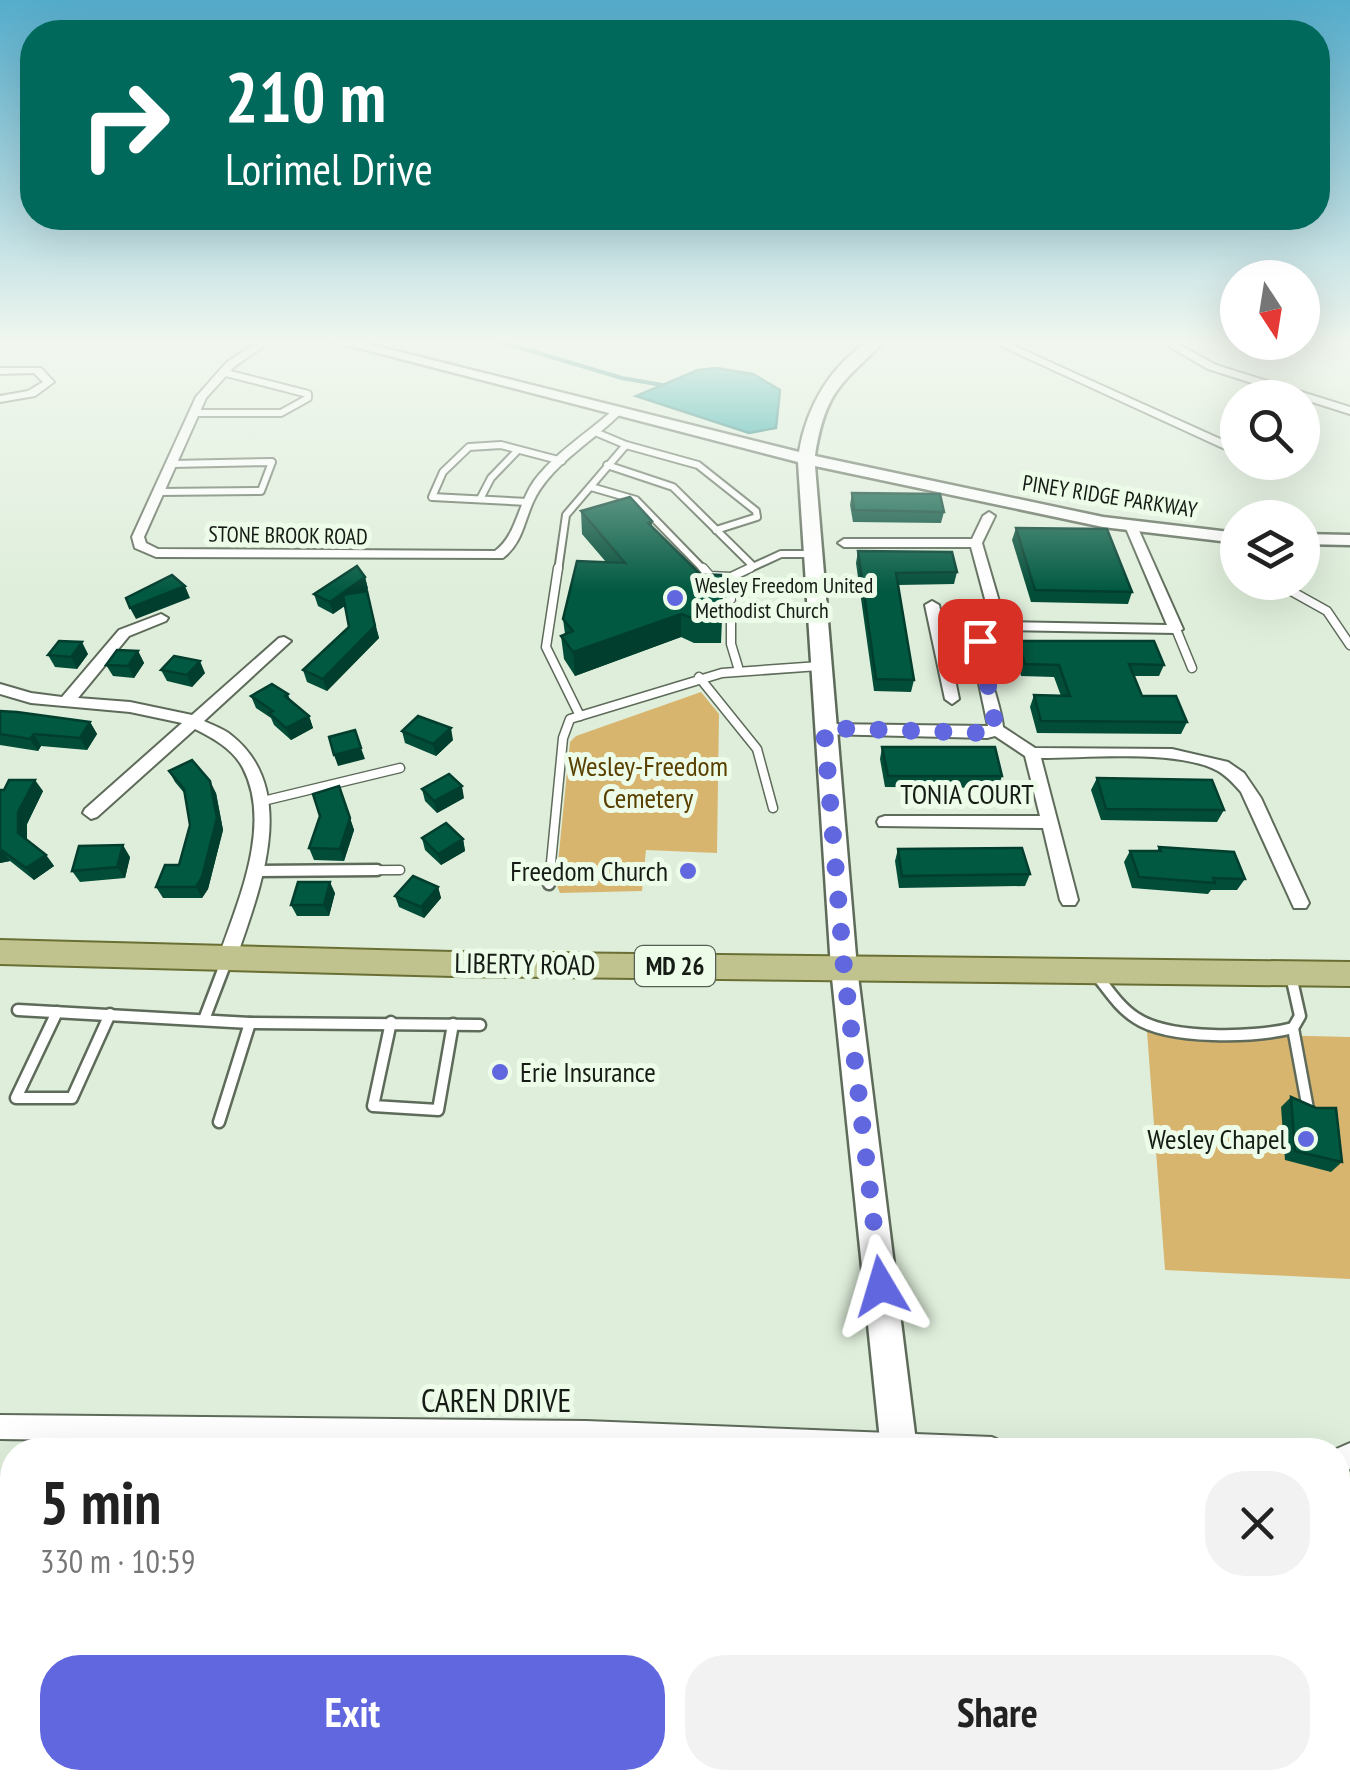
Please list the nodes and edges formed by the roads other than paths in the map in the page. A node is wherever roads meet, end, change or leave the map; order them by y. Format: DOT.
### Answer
graph roads {
  1 [pos="189,423"];
  2 [pos="604,423"];
  3 [pos="658,423"];
  4 [pos="813,423"];
  5 [pos="1176,423"];
  6 [pos="595,432"];
  7 [pos="1220,444"];
  8 [pos="626,445"];
  9 [pos="518,450"];
  10 [pos="806,460"];
  11 [pos="562,461"];
  12 [pos="171,464"];
  13 [pos="607,465"];
  14 [pos="591,487"];
  15 [pos="158,492"];
  16 [pos="480,500"];
  17 [pos="528,502"];
  18 [pos="989,516"];
  19 [pos="1131,526"];
  20 [pos="716,530"];
  21 [pos="1220,537"];
  22 [pos="1320,539"];
  23 [pos="1350,540"];
  24 [pos="844,543"];
  25 [pos="976,543"];
  26 [pos="812,554"];
  27 [pos="752,565"];
  28 [pos="731,577"];
  29 [pos="1307,600"];
  30 [pos="731,603"];
  31 [pos="932,605"];
  32 [pos="161,618"];
  33 [pos="999,626"];
  34 [pos="1176,629"];
  35 [pos="284,641"];
  36 [pos="1350,645"];
  37 [pos="943,655"];
  38 [pos="981,656"];
  39 [pos="818,666"];
  40 [pos="738,667"];
  41 [pos="1192,668"];
  42 [pos="700,677"];
  43 [pos="0,689"];
  44 [pos="952,699"];
  45 [pos="68,700"];
  46 [pos="580,716"];
  47 [pos="193,722"];
  48 [pos="824,728"];
  49 [pos="996,729"];
  50 [pos="1032,752"];
  51 [pos="400,768"];
  52 [pos="263,801"];
  53 [pos="773,808"];
  54 [pos="91,813"];
  55 [pos="884,822"];
  56 [pos="1049,822"];
  57 [pos="400,870"];
  58 [pos="258,871"];
  59 [pos="549,884"];
  60 [pos="1070,900"];
  61 [pos="1300,903"];
  62 [pos="0,952"];
  63 [pos="227,959"];
  64 [pos="844,968"];
  65 [pos="1093,971"];
  66 [pos="1290,973"];
  67 [pos="1350,974"];
  68 [pos="18,1010"];
  69 [pos="56,1012"];
  70 [pos="110,1014"];
  71 [pos="205,1017"];
  72 [pos="250,1022"];
  73 [pos="392,1022"];
  74 [pos="453,1024"];
  75 [pos="480,1025"];
  76 [pos="1293,1028"];
  77 [pos="1308,1110"];
  78 [pos="219,1122"];
  79 [pos="0,1427"];
  80 [pos="698,1438"];
  81 [pos="898,1438"];
  1 -- 12 [label="street, STONE BROOK ROAD"];
  2 -- 6 [label="street, STONE BROOK ROAD"];
  3 -- 10 [label="street, PINEY RIDGE PARKWAY"];
  4 -- 10 [label="street"];
  5 -- 7 [label="street"];
  6 -- 8 [label="lane"];
  6 -- 11 [label="street, STONE BROOK ROAD"];
  8 -- 13 [label="lane"];
  8 -- 20 [label="lane"];
  9 -- 11 [label="lane"];
  9 -- 16 [label="lane"];
  9 -- 16 [label="lane"];
  10 -- 19 [label="street, PINEY RIDGE PARKWAY"];
  10 -- 26 [label="street"];
  11 -- 17 [label="street, STONE BROOK ROAD"];
  12 -- 15 [label="street, STONE BROOK ROAD"];
  12 -- 15 [label="lane"];
  13 -- 14 [label="lane"];
  13 -- 20 [label="lane"];
  14 -- 28 [label="lane"];
  14 -- 46 [label="lane"];
  15 -- 17 [label="street, STONE BROOK ROAD"];
  16 -- 17 [label="lane"];
  18 -- 25 [label="street"];
  19 -- 21 [label="street, PINEY RIDGE PARKWAY"];
  19 -- 34 [label="street"];
  20 -- 27 [label="lane"];
  22 -- 23 [label="street"];
  24 -- 25 [label="street"];
  25 -- 33 [label="street"];
  26 -- 27 [label="lane"];
  26 -- 39 [label="street"];
  27 -- 28 [label="lane"];
  28 -- 30 [label="lane"];
  29 -- 36 [label="lane"];
  30 -- 40 [label="lane"];
  31 -- 37 [label="street"];
  32 -- 45 [label="street"];
  33 -- 34 [label="street"];
  33 -- 38 [label="street"];
  34 -- 41 [label="lane"];
  35 -- 47 [label="street"];
  37 -- 38 [label="street"];
  37 -- 44 [label="street"];
  38 -- 49 [label="street"];
  39 -- 40 [label="lane"];
  39 -- 48 [label="street"];
  40 -- 42 [label="lane"];
  42 -- 46 [label="lane"];
  42 -- 53 [label="lane"];
  43 -- 45 [label="street"];
  45 -- 47 [label="street"];
  46 -- 59 [label="lane"];
  47 -- 52 [label="street"];
  47 -- 54 [label="street"];
  48 -- 49 [label="street"];
  48 -- 64 [label="street"];
  49 -- 50 [label="street, TONIA COURT"];
  50 -- 56 [label="street, TONIA COURT"];
  50 -- 61 [label="street"];
  51 -- 52 [label="lane"];
  52 -- 58 [label="street"];
  55 -- 56 [label="street, TONIA COURT"];
  56 -- 60 [label="street, TONIA COURT"];
  57 -- 58 [label="lane"];
  58 -- 63 [label="street"];
  62 -- 63 [label="main road, LIBERTY ROAD / MD 26"];
  63 -- 64 [label="main road, LIBERTY ROAD / MD 26"];
  63 -- 71 [label="lane"];
  64 -- 65 [label="main road, LIBERTY ROAD / MD 26"];
  64 -- 81 [label="street"];
  65 -- 66 [label="main road, LIBERTY ROAD / MD 26"];
  65 -- 76 [label="lane"];
  66 -- 67 [label="main road, LIBERTY ROAD / MD 26"];
  66 -- 76 [label="lane"];
  68 -- 69 [label="lane"];
  69 -- 70 [label="lane"];
  69 -- 70 [label="lane"];
  70 -- 71 [label="lane"];
  71 -- 72 [label="lane"];
  72 -- 73 [label="lane"];
  72 -- 78 [label="lane"];
  73 -- 74 [label="lane"];
  73 -- 74 [label="lane"];
  74 -- 75 [label="lane"];
  76 -- 77 [label="lane"];
  79 -- 80 [label="street, CAREN DRIVE"];
}
